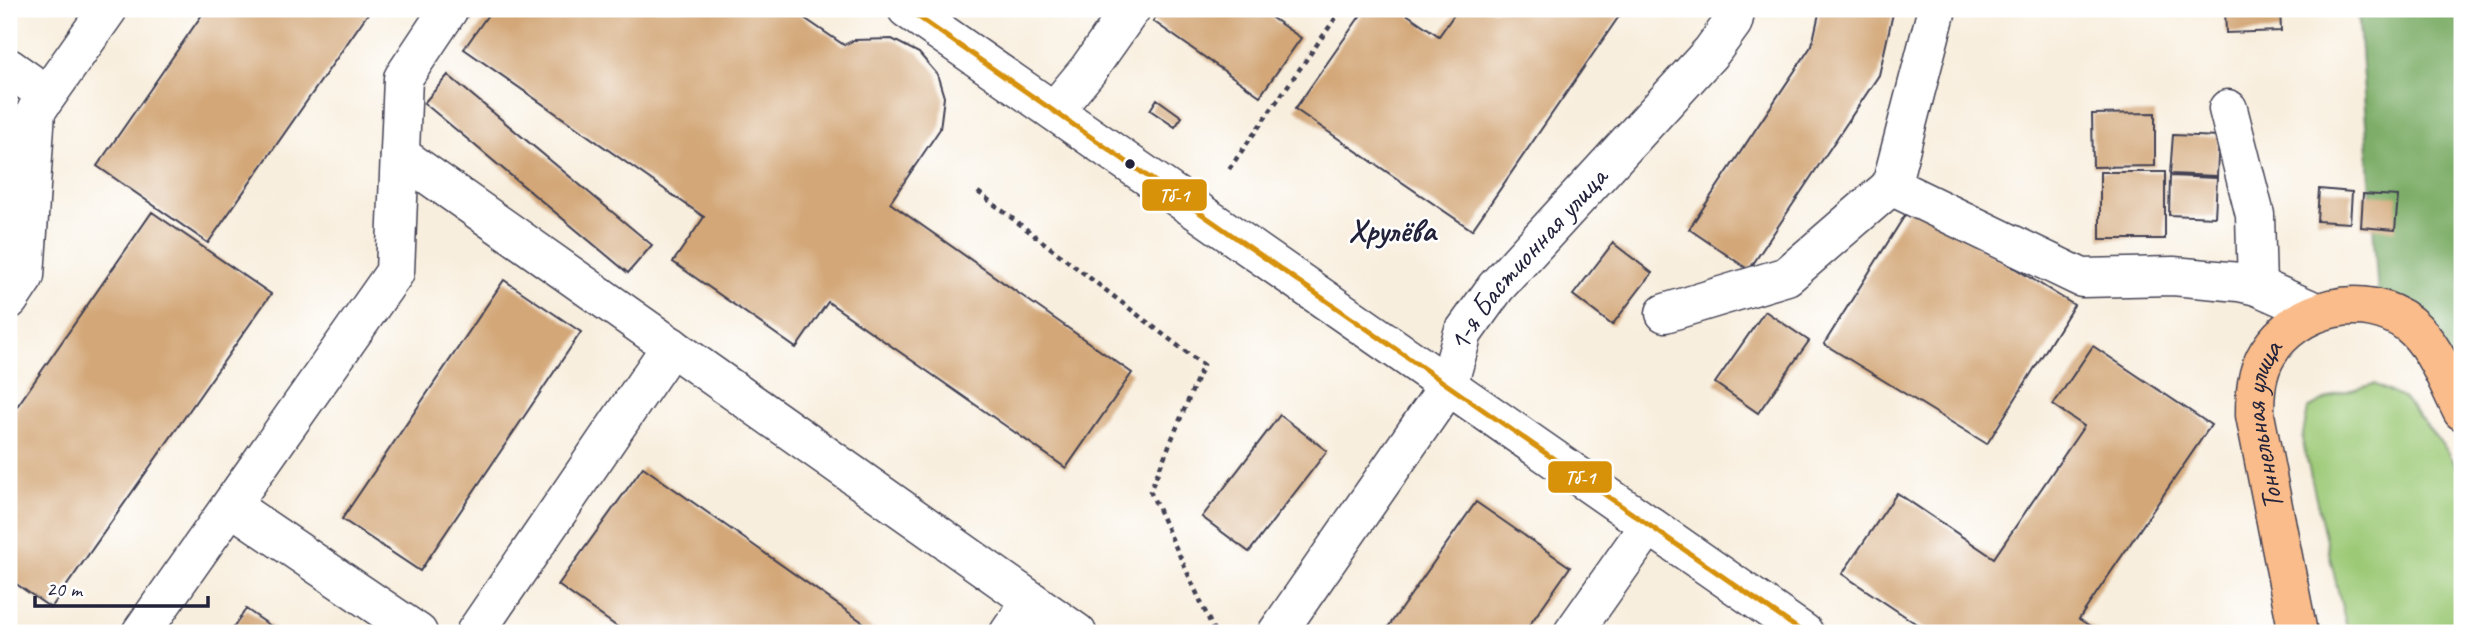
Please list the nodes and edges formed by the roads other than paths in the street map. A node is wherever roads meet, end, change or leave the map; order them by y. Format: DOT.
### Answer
graph roads {
  1 [pos="108,9"];
  2 [pos="449,9"];
  3 [pos="907,9"];
  4 [pos="1131,9"];
  5 [pos="1736,9"];
  6 [pos="1937,9"];
  7 [pos="9,68"];
  8 [pos="47,95"];
  9 [pos="2228,108"];
  10 [pos="1054,111"];
  11 [pos="400,155"];
  12 [pos="1891,186"];
  13 [pos="2257,286"];
  14 [pos="9,300"];
  15 [pos="2316,312"];
  16 [pos="1665,313"];
  17 [pos="671,346"];
  18 [pos="1448,387"];
  19 [pos="2462,411"];
  20 [pos="231,506"];
  21 [pos="1649,526"];
  22 [pos="1031,601"];
  23 [pos="141,633"];
  24 [pos="418,633"];
  25 [pos="475,633"];
  26 [pos="1009,633"];
  27 [pos="1077,633"];
  28 [pos="1277,633"];
  29 [pos="1573,633"];
  30 [pos="1804,633"];
  31 [pos="2298,633"];
  1 -- 8 [label="street"];
  2 -- 11 [label="street"];
  3 -- 10 [label="street"];
  4 -- 10 [label="street"];
  5 -- 18 [label="street, 1-я Бастионная улица"];
  6 -- 12 [label="street"];
  7 -- 8 [label="street"];
  8 -- 14 [label="street"];
  9 -- 13 [label="street"];
  10 -- 18 [label="street"];
  11 -- 17 [label="street"];
  11 -- 20 [label="street"];
  12 -- 13 [label="street"];
  12 -- 16 [label="street"];
  13 -- 15 [label="street"];
  15 -- 19 [label="main road, Тоннельная улица"];
  15 -- 31 [label="main road, Тоннельная улица"];
  17 -- 22 [label="street"];
  17 -- 25 [label="street"];
  18 -- 21 [label="street"];
  18 -- 28 [label="street, 1-я Бастионная улица"];
  20 -- 23 [label="street"];
  20 -- 24 [label="street"];
  21 -- 29 [label="street"];
  21 -- 30 [label="street"];
  22 -- 26 [label="street"];
  22 -- 27 [label="street"];
}
